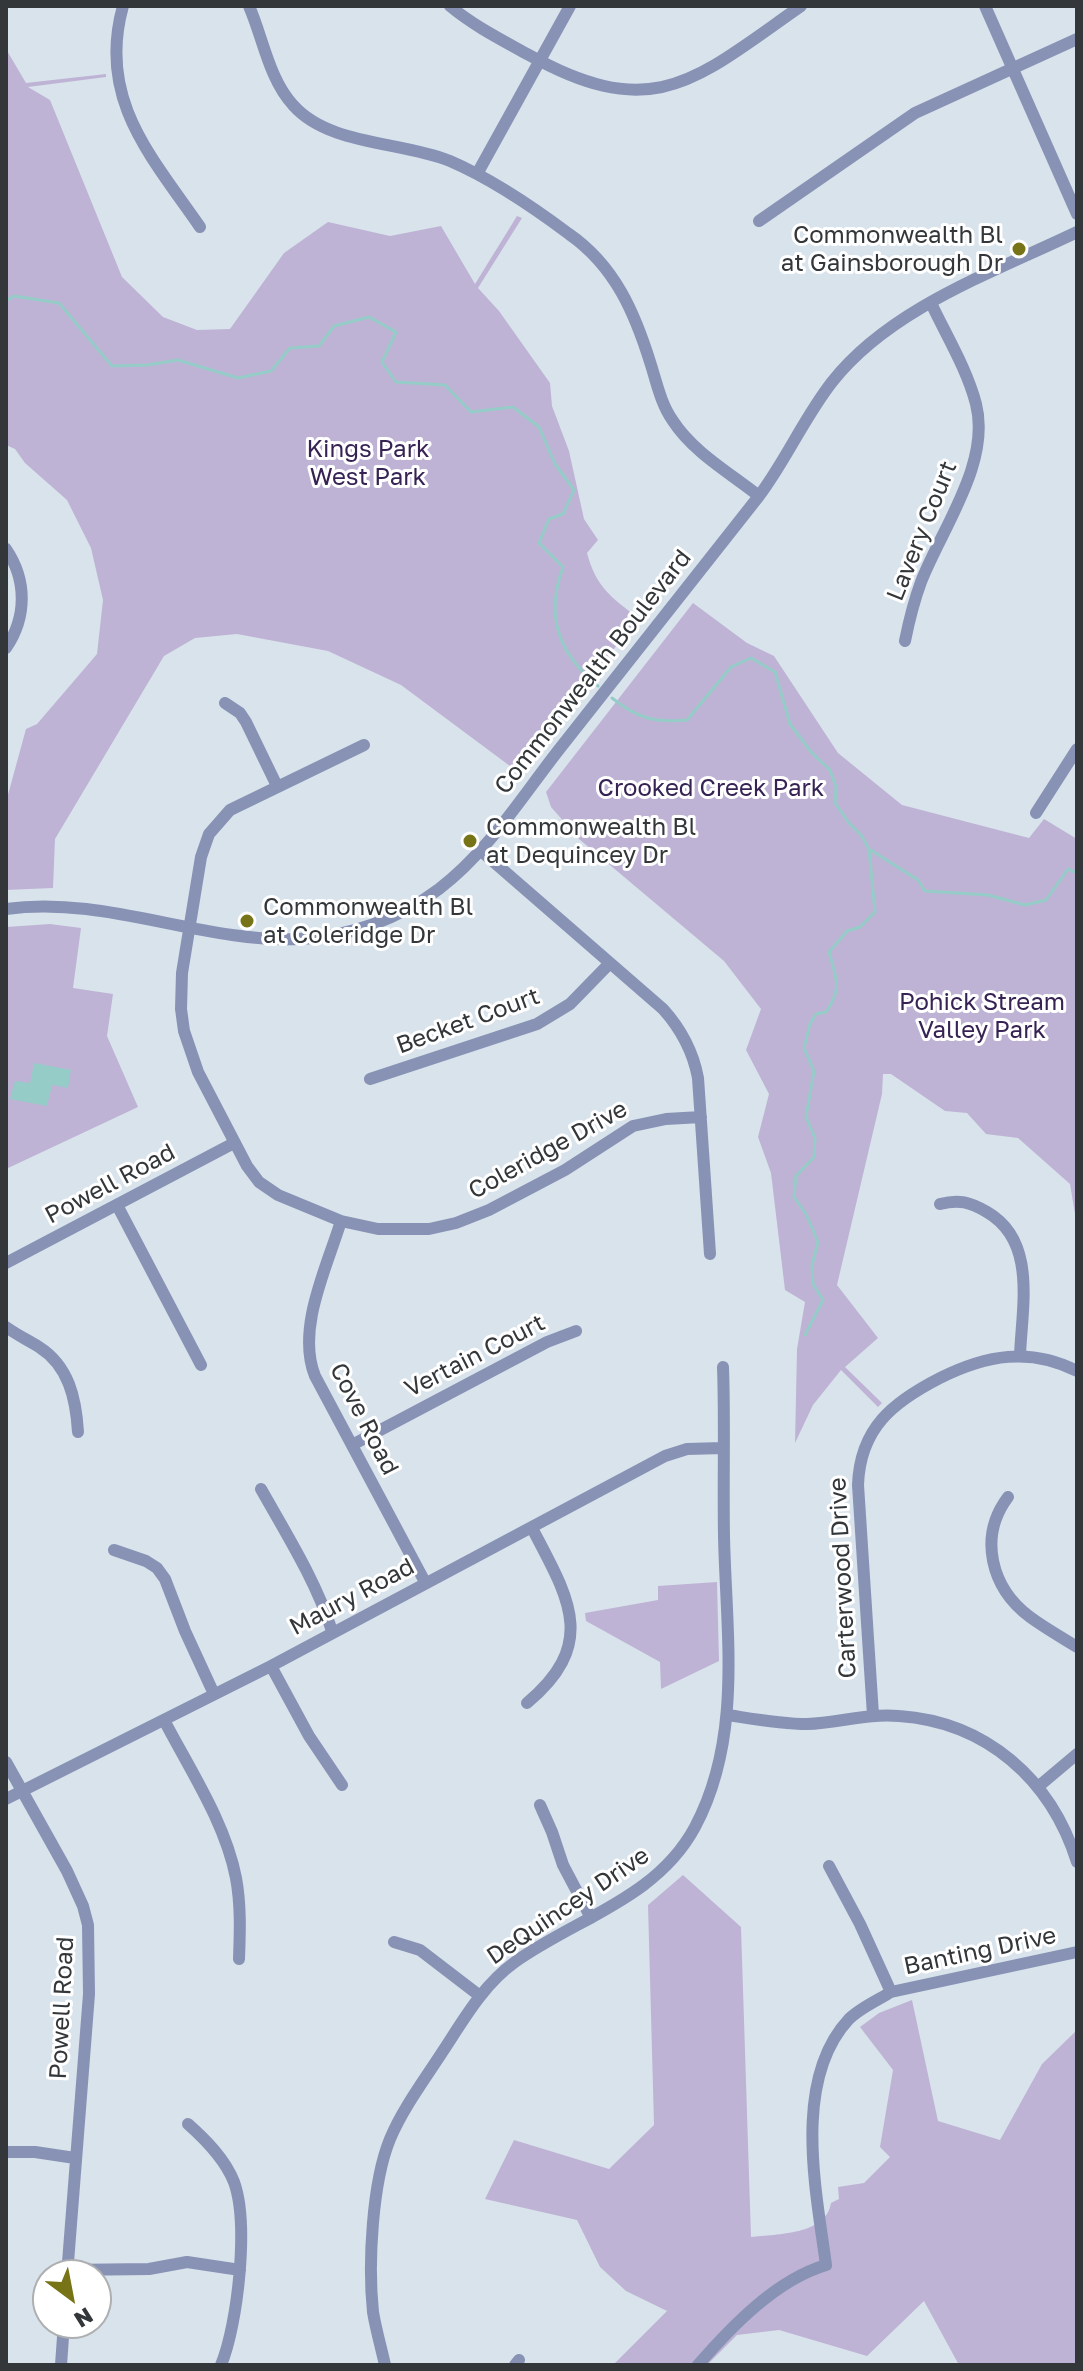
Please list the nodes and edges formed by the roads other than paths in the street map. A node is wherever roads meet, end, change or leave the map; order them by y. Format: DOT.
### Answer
graph roads {
  1 [pos="123,6"];
  2 [pos="249,6"];
  3 [pos="450,6"];
  4 [pos="570,6"];
  5 [pos="801,6"];
  6 [pos="985,6"];
  7 [pos="1077,39"];
  8 [pos="541,61"];
  9 [pos="1011,67"];
  10 [pos="477,174"];
  11 [pos="1077,214"];
  12 [pos="759,221"];
  13 [pos="200,227"];
  14 [pos="1077,232"];
  15 [pos="931,303"];
  16 [pos="759,496"];
  17 [pos="6,549"];
  18 [pos="905,641"];
  19 [pos="6,648"];
  20 [pos="225,703"];
  21 [pos="364,745"];
  22 [pos="1077,749"];
  23 [pos="277,786"];
  24 [pos="1036,813"];
  25 [pos="480,850"];
  26 [pos="6,909"];
  27 [pos="189,926"];
  28 [pos="610,963"];
  29 [pos="370,1079"];
  30 [pos="701,1117"];
  31 [pos="234,1143"];
  32 [pos="940,1204"];
  33 [pos="117,1205"];
  34 [pos="341,1221"];
  35 [pos="710,1254"];
  36 [pos="6,1263"];
  37 [pos="6,1327"];
  38 [pos="576,1331"];
  39 [pos="1020,1355"];
  40 [pos="201,1365"];
  41 [pos="723,1367"];
  42 [pos="1077,1371"];
  43 [pos="78,1432"];
  44 [pos="352,1445"];
  45 [pos="723,1448"];
  46 [pos="261,1489"];
  47 [pos="1008,1497"];
  48 [pos="532,1528"];
  49 [pos="114,1550"];
  50 [pos="425,1582"];
  51 [pos="332,1631"];
  52 [pos="1077,1647"];
  53 [pos="271,1666"];
  54 [pos="214,1694"];
  55 [pos="527,1703"];
  56 [pos="728,1715"];
  57 [pos="873,1715"];
  58 [pos="164,1720"];
  59 [pos="1077,1754"];
  60 [pos="6,1762"];
  61 [pos="342,1785"];
  62 [pos="1039,1786"];
  63 [pos="22,1792"];
  64 [pos="6,1799"];
  65 [pos="540,1805"];
  66 [pos="1077,1862"];
  67 [pos="829,1866"];
  68 [pos="591,1918"];
  69 [pos="394,1942"];
  70 [pos="1077,1952"];
  71 [pos="239,1959"];
  72 [pos="891,1992"];
  73 [pos="480,1996"];
  74 [pos="188,2124"];
  75 [pos="6,2152"];
  76 [pos="75,2158"];
  77 [pos="68,2259"];
  78 [pos="112,2270"];
  79 [pos="240,2270"];
  80 [pos="63,2339"];
  81 [pos="61,2365"];
  82 [pos="221,2365"];
  83 [pos="385,2365"];
  84 [pos="698,2365"];
  1 -- 13 [label="street"];
  2 -- 10 [label="street"];
  3 -- 8 [label="street"];
  4 -- 8 [label="street"];
  5 -- 8 [label="street"];
  6 -- 9 [label="street"];
  7 -- 9 [label="street"];
  8 -- 10 [label="street"];
  9 -- 11 [label="street"];
  9 -- 12 [label="street"];
  10 -- 16 [label="street"];
  14 -- 15 [label="street, Commonwealth Boulevard"];
  15 -- 16 [label="street, Commonwealth Boulevard"];
  15 -- 18 [label="street, Lavery Court"];
  16 -- 25 [label="street, Commonwealth Boulevard"];
  17 -- 19 [label="street"];
  20 -- 23 [label="street"];
  21 -- 23 [label="street, Coleridge Drive"];
  22 -- 24 [label="street"];
  23 -- 27 [label="street, Coleridge Drive"];
  25 -- 27 [label="street, Commonwealth Boulevard"];
  25 -- 28 [label="street"];
  26 -- 27 [label="street, Commonwealth Boulevard"];
  27 -- 31 [label="street, Coleridge Drive"];
  28 -- 29 [label="street, Becket Court"];
  28 -- 30 [label="street"];
  30 -- 34 [label="street, Coleridge Drive"];
  30 -- 35 [label="street"];
  31 -- 33 [label="street, Powell Road"];
  31 -- 34 [label="street, Coleridge Drive"];
  32 -- 39 [label="street"];
  33 -- 36 [label="street, Powell Road"];
  33 -- 40 [label="street"];
  34 -- 44 [label="street, Cove Road"];
  37 -- 43 [label="street"];
  38 -- 44 [label="street, Vertain Court"];
  39 -- 42 [label="street, Carterwood Drive"];
  39 -- 57 [label="street, Carterwood Drive"];
  41 -- 45 [label="street, DeQuincey Drive"];
  44 -- 50 [label="street, Cove Road"];
  45 -- 48 [label="street, Maury Road"];
  45 -- 56 [label="street, DeQuincey Drive"];
  46 -- 51 [label="street"];
  47 -- 52 [label="street"];
  48 -- 50 [label="street, Maury Road"];
  48 -- 55 [label="street"];
  49 -- 54 [label="street"];
  50 -- 51 [label="street, Maury Road"];
  51 -- 53 [label="street, Maury Road"];
  53 -- 54 [label="street, Maury Road"];
  53 -- 61 [label="street"];
  54 -- 58 [label="street, Maury Road"];
  56 -- 57 [label="street"];
  56 -- 68 [label="street, DeQuincey Drive"];
  57 -- 62 [label="street"];
  58 -- 63 [label="street, Maury Road"];
  58 -- 71 [label="street"];
  59 -- 62 [label="street"];
  60 -- 63 [label="street, Powell Road"];
  62 -- 66 [label="street"];
  63 -- 64 [label="street, Maury Road"];
  63 -- 76 [label="street, Powell Road"];
  65 -- 68 [label="street"];
  67 -- 72 [label="street, Banting Drive"];
  68 -- 73 [label="street, DeQuincey Drive"];
  69 -- 73 [label="street"];
  70 -- 72 [label="street, Banting Drive"];
  72 -- 84 [label="street, Banting Drive"];
  73 -- 83 [label="street, DeQuincey Drive"];
  74 -- 79 [label="street"];
  75 -- 76 [label="street"];
  76 -- 77 [label="street, Powell Road"];
  78 -- 79 [label="street"];
  79 -- 82 [label="street"];
  80 -- 81 [label="street"];
}
